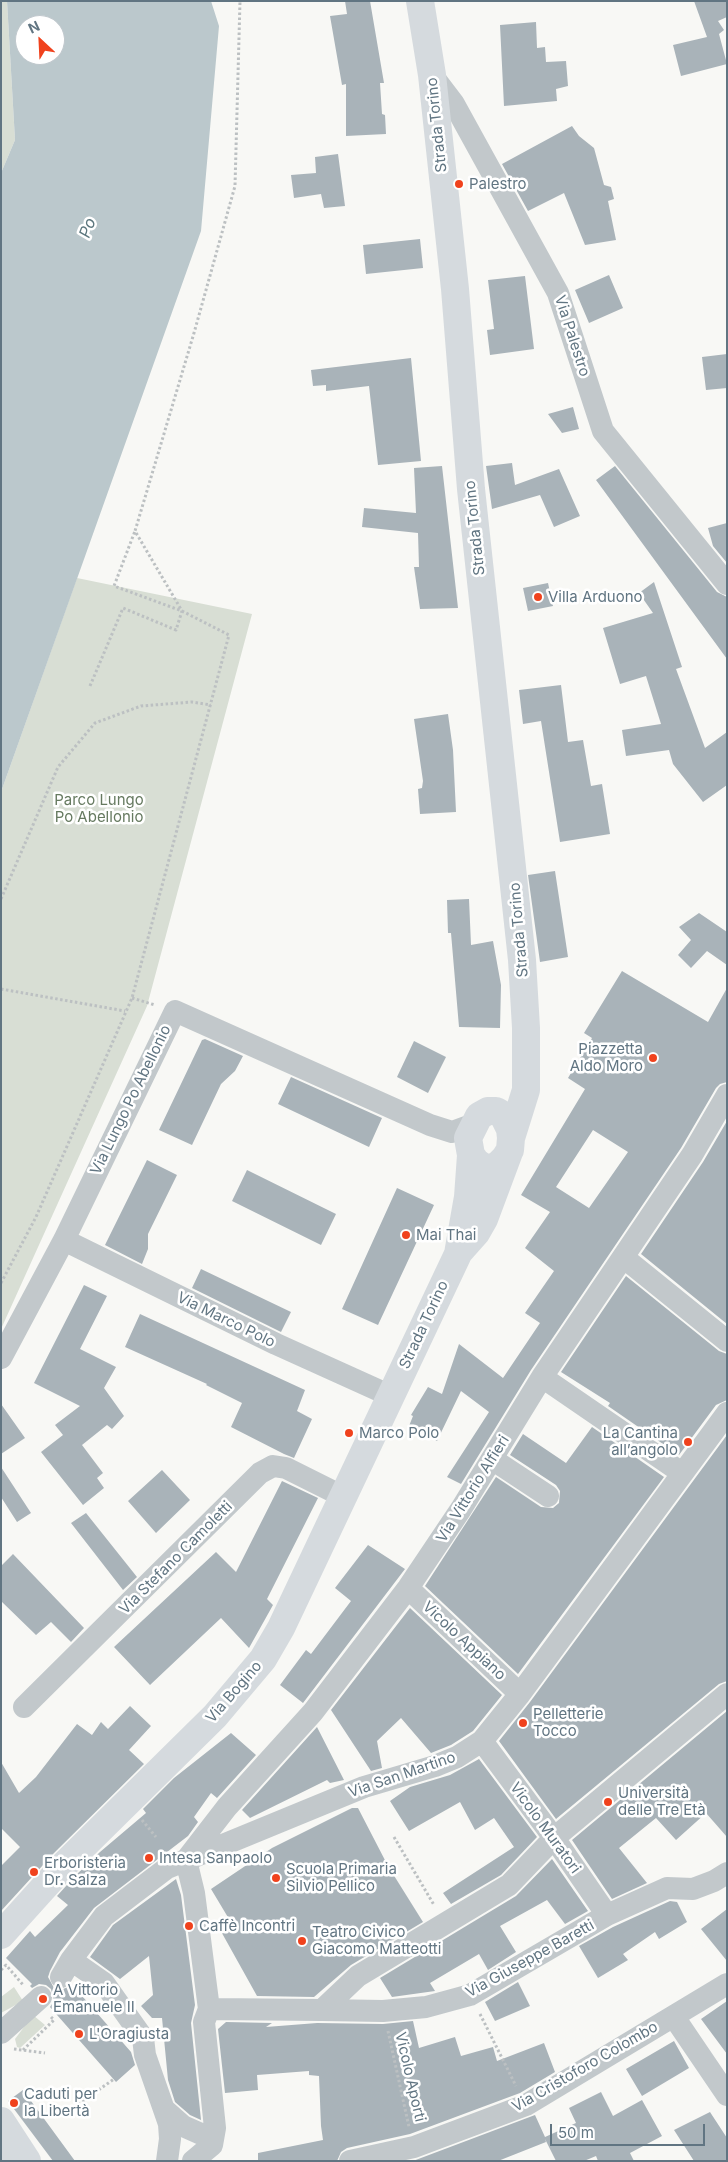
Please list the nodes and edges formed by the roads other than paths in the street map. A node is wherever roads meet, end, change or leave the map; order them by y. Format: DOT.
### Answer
graph roads {
  1 [pos="420,1"];
  2 [pos="432,75"];
  3 [pos="727,584"];
  4 [pos="525,1055"];
  5 [pos="727,1095"];
  6 [pos="481,1117"];
  7 [pos="430,1125"];
  8 [pos="510,1144"];
  9 [pos="470,1153"];
  10 [pos="64,1240"];
  11 [pos="458,1254"];
  12 [pos="622,1256"];
  13 [pos="727,1341"];
  14 [pos="1,1358"];
  15 [pos="542,1377"];
  16 [pos="391,1396"];
  17 [pos="727,1413"];
  18 [pos="492,1459"];
  19 [pos="682,1473"];
  20 [pos="548,1496"];
  21 [pos="344,1497"];
  22 [pos="408,1588"];
  23 [pos="520,1694"];
  24 [pos="727,1694"];
  25 [pos="24,1707"];
  26 [pos="482,1741"];
  27 [pos="554,1838"];
  28 [pos="186,1860"];
  29 [pos="727,1873"];
  30 [pos="608,1915"];
  31 [pos="1,1935"];
  32 [pos="727,1984"];
  33 [pos="32,1991"];
  34 [pos="209,2009"];
  35 [pos="322,2010"];
  36 [pos="674,2017"];
  37 [pos="5,2040"];
  38 [pos="727,2095"];
  39 [pos="166,2110"];
  40 [pos="1,2121"];
  41 [pos="216,2128"];
  42 [pos="27,2161"];
  43 [pos="167,2161"];
  44 [pos="193,2161"];
  45 [pos="350,2161"];
  1 -- 2 [label="main road, Strada Torino"];
  2 -- 3 [label="street, Via Palestro"];
  2 -- 4 [label="main road, Strada Torino"];
  4 -- 6 [label="main road, Strada Torino"];
  4 -- 8 [label="main road, Strada Torino"];
  5 -- 12 [label="street, Via Vittorio Alfieri"];
  6 -- 7 [label="street, Via Lungo Po Abellonio"];
  6 -- 8 [label="main road"];
  6 -- 9 [label="main road, Strada Torino"];
  7 -- 9 [label="street, Via Lungo Po Abellonio"];
  7 -- 10 [label="street, Via Lungo Po Abellonio"];
  8 -- 9 [label="main road, Strada Torino"];
  8 -- 11 [label="main road, Strada Torino"];
  9 -- 11 [label="main road, Strada Torino"];
  10 -- 14 [label="street, Via Lungo Po Abellonio"];
  10 -- 16 [label="street, Via Marco Polo"];
  11 -- 16 [label="main road, Strada Torino"];
  12 -- 13 [label="street"];
  12 -- 15 [label="street, Via Vittorio Alfieri"];
  15 -- 18 [label="street, Via Vittorio Alfieri"];
  15 -- 19 [label="street"];
  16 -- 21 [label="main road, Via Bogino"];
  17 -- 19 [label="street, Via San Martino"];
  18 -- 20 [label="street"];
  18 -- 22 [label="street, Via Vittorio Alfieri"];
  19 -- 23 [label="street, Via San Martino"];
  21 -- 25 [label="street, Via Stefano Camoletti"];
  21 -- 31 [label="main road, Via Bogino"];
  22 -- 23 [label="street, Vicolo Appiano"];
  22 -- 28 [label="street, Via Vittorio Alfieri"];
  23 -- 26 [label="street, Via San Martino"];
  24 -- 27 [label="street"];
  26 -- 27 [label="street, Vicolo Muratori"];
  26 -- 28 [label="street, Via San Martino"];
  27 -- 30 [label="street, Vicolo Muratori"];
  27 -- 35 [label="street"];
  28 -- 34 [label="street"];
  28 -- 39 [label="street, Via San Martino"];
  29 -- 30 [label="street, Via Giuseppe Baretti"];
  30 -- 35 [label="street, Via Giuseppe Baretti"];
  32 -- 36 [label="street, Via Cristoforo Colombo"];
  33 -- 37 [label="street"];
  34 -- 35 [label="street, Via Giuseppe Baretti"];
  34 -- 41 [label="street"];
  36 -- 38 [label="street"];
  36 -- 45 [label="street, Via Cristoforo Colombo"];
  39 -- 41 [label="street"];
  39 -- 43 [label="street"];
  40 -- 42 [label="main road"];
  41 -- 44 [label="street"];
}
